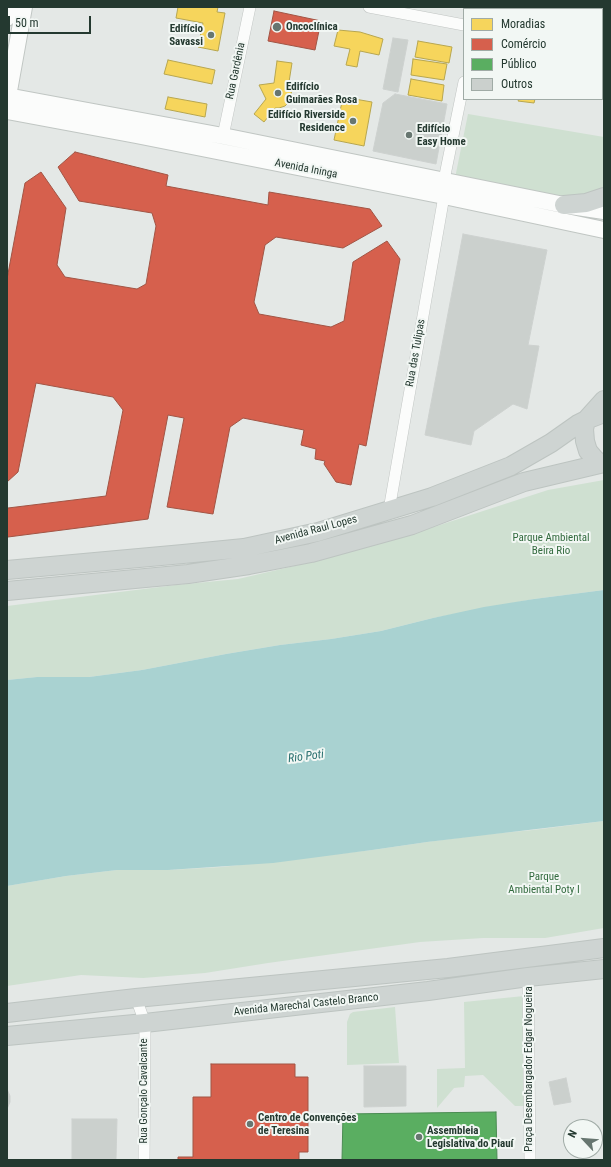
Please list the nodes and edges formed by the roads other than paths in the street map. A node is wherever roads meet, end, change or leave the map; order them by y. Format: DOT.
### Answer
graph roads {
  1 [pos="9,7"];
  2 [pos="24,7"];
  3 [pos="250,7"];
  4 [pos="369,7"];
  5 [pos="7,18"];
  6 [pos="463,25"];
  7 [pos="463,87"];
  8 [pos="7,101"];
  9 [pos="223,136"];
  10 [pos="444,180"];
  11 [pos="444,196"];
  12 [pos="604,196"];
  13 [pos="564,205"];
  14 [pos="604,211"];
  15 [pos="604,230"];
  16 [pos="604,400"];
  17 [pos="604,414"];
  18 [pos="586,420"];
  19 [pos="602,463"];
  20 [pos="389,510"];
  21 [pos="7,570"];
  22 [pos="7,591"];
  23 [pos="604,948"];
  24 [pos="448,968"];
  25 [pos="604,969"];
  26 [pos="426,970"];
  27 [pos="528,977"];
  28 [pos="451,988"];
  29 [pos="428,990"];
  30 [pos="136,998"];
  31 [pos="7,1013"];
  32 [pos="145,1023"];
  33 [pos="7,1036"];
  34 [pos="144,1160"];
  35 [pos="530,1160"];
  1 -- 5 [label="main road"];
  2 -- 8 [label="main road"];
  3 -- 9 [label="street, Rua Gardênia"];
  4 -- 6 [label="street"];
  7 -- 10 [label="street"];
  8 -- 9 [label="main road, Avenida Ininga"];
  8 -- 11 [label="main road, Avenida Ininga"];
  9 -- 10 [label="main road, Avenida Ininga"];
  10 -- 13 [label="main road, Avenida Ininga"];
  11 -- 15 [label="main road, Avenida Ininga"];
  11 -- 20 [label="street, Rua das Tulipas"];
  12 -- 13 [label="main road"];
  13 -- 14 [label="main road, Avenida Ininga"];
  16 -- 18 [label="main road"];
  17 -- 18 [label="main road, Avenida Raul Lopes"];
  18 -- 19 [label="main road"];
  18 -- 20 [label="main road, Avenida Raul Lopes"];
  19 -- 22 [label="main road, Avenida Raul Lopes"];
  20 -- 21 [label="main road, Avenida Raul Lopes"];
  23 -- 24 [label="main road, Avenida Marechal Castelo Branco"];
  24 -- 26 [label="main road, Avenida Marechal Castelo Branco"];
  24 -- 28 [label="main road"];
  25 -- 27 [label="main road, Avenida Marechal Castelo Branco"];
  26 -- 29 [label="main road"];
  26 -- 30 [label="main road, Avenida Marechal Castelo Branco"];
  27 -- 28 [label="main road, Avenida Marechal Castelo Branco"];
  27 -- 35 [label="street, Praça Desembargador Edgar Nogueira"];
  28 -- 29 [label="main road, Avenida Marechal Castelo Branco"];
  29 -- 32 [label="main road, Avenida Marechal Castelo Branco"];
  30 -- 31 [label="main road, Avenida Marechal Castelo Branco"];
  30 -- 32 [label="street"];
  32 -- 33 [label="main road, Avenida Marechal Castelo Branco"];
  32 -- 34 [label="street, Rua Gonçalo Cavalcante"];
}
